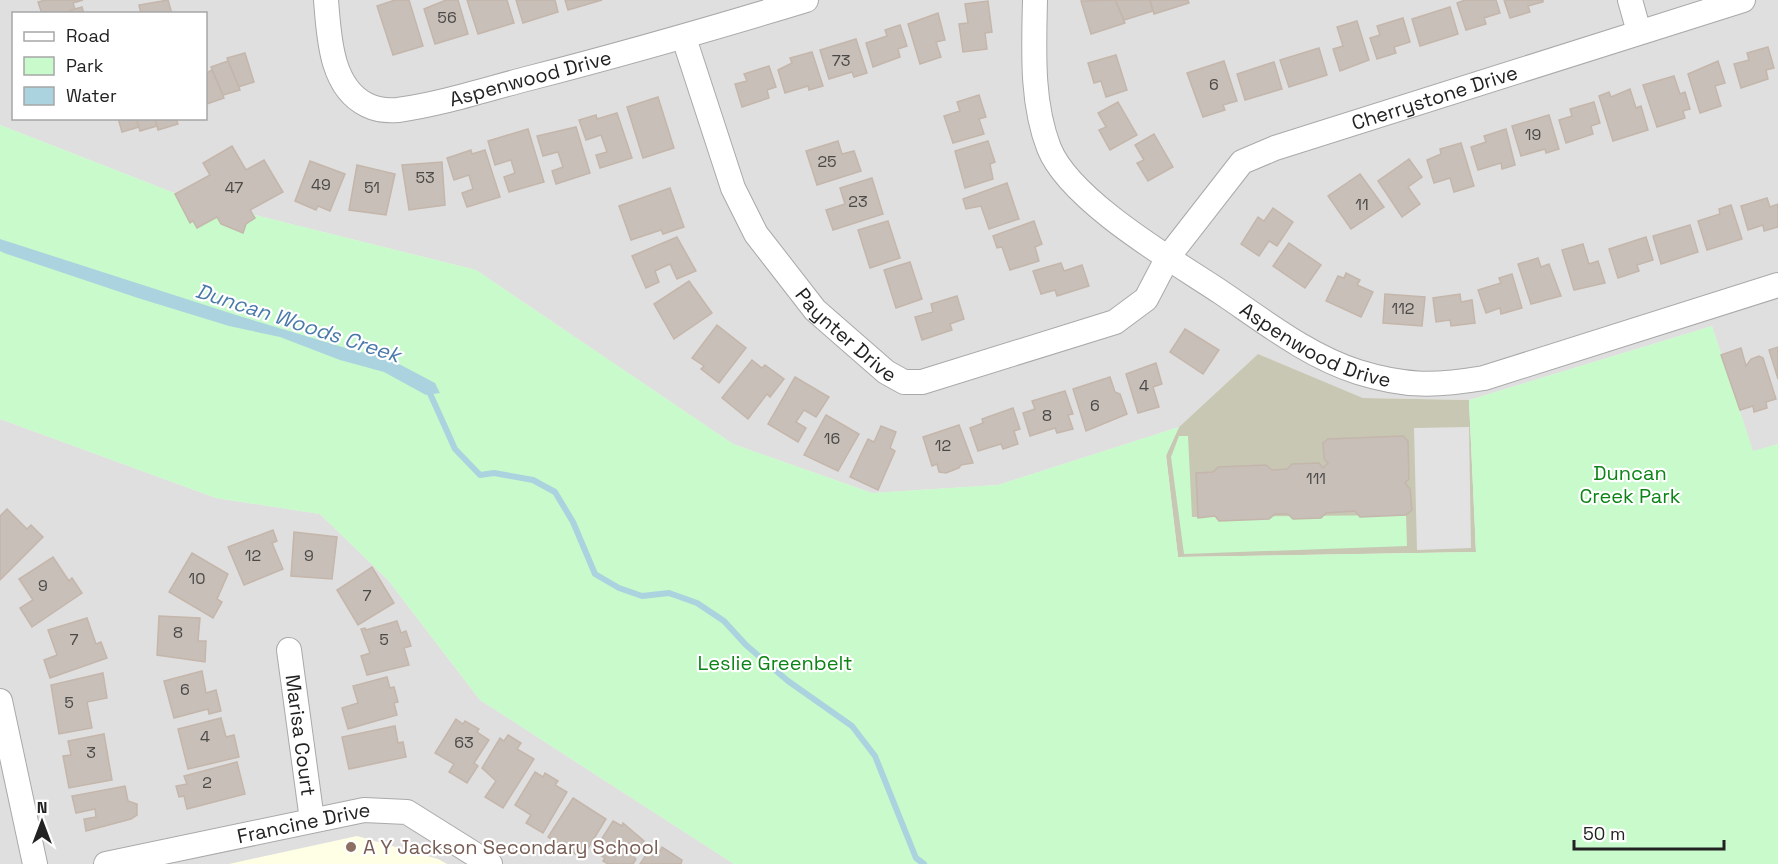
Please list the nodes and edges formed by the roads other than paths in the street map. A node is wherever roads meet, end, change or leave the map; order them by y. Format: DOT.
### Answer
graph roads {
  1 [pos="326,0"];
  2 [pos="806,0"];
  3 [pos="1035,0"];
  4 [pos="1630,0"];
  5 [pos="1743,0"];
  6 [pos="1639,32"];
  7 [pos="684,38"];
  8 [pos="1168,257"];
  9 [pos="1778,285"];
  10 [pos="289,650"];
  11 [pos="0,701"];
  12 [pos="312,820"];
  13 [pos="35,864"];
  14 [pos="106,864"];
  15 [pos="490,864"];
  1 -- 7 [label="street, Aspenwood Drive"];
  2 -- 7 [label="street, Aspenwood Drive"];
  3 -- 8 [label="street, Aspenwood Drive"];
  4 -- 6 [label="street"];
  5 -- 6 [label="street, Cherrystone Drive"];
  6 -- 8 [label="street, Cherrystone Drive"];
  7 -- 8 [label="street, Paynter Drive"];
  8 -- 9 [label="street, Aspenwood Drive"];
  10 -- 12 [label="street, Marisa Court"];
  11 -- 13 [label="street"];
  12 -- 14 [label="street, Francine Drive"];
  12 -- 15 [label="street, Francine Drive"];
}
